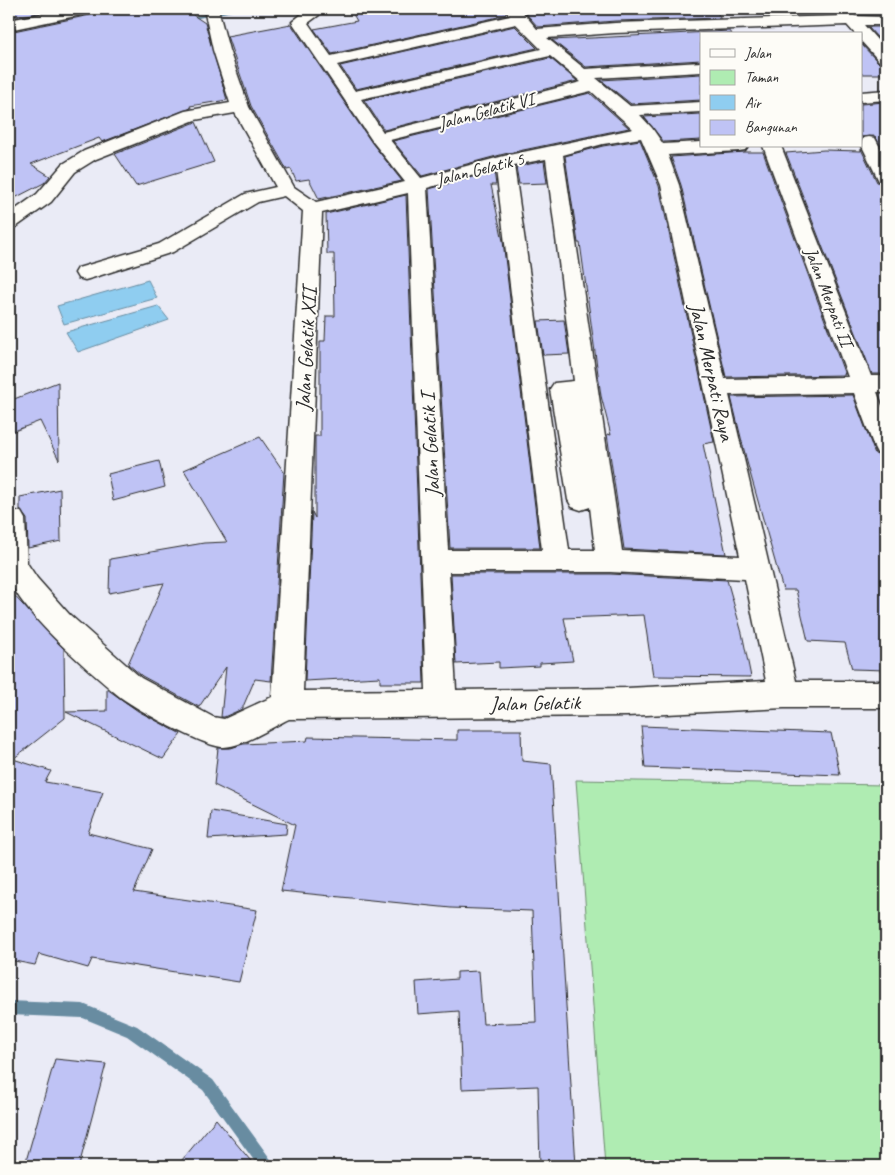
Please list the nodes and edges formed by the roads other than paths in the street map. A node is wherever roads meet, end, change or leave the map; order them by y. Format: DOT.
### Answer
graph roads {
  1 [pos="90,9"];
  2 [pos="310,9"];
  3 [pos="846,14"];
  4 [pos="212,16"];
  5 [pos="522,21"];
  6 [pos="886,21"];
  7 [pos="9,25"];
  8 [pos="552,51"];
  9 [pos="885,57"];
  10 [pos="862,58"];
  11 [pos="327,62"];
  12 [pos="700,67"];
  13 [pos="588,80"];
  14 [pos="886,95"];
  15 [pos="350,97"];
  16 [pos="862,97"];
  17 [pos="240,107"];
  18 [pos="700,107"];
  19 [pos="626,111"];
  20 [pos="379,138"];
  21 [pos="652,141"];
  22 [pos="872,142"];
  23 [pos="700,144"];
  24 [pos="773,148"];
  25 [pos="554,152"];
  26 [pos="504,161"];
  27 [pos="886,177"];
  28 [pos="417,185"];
  29 [pos="287,190"];
  30 [pos="314,209"];
  31 [pos="9,223"];
  32 [pos="85,273"];
  33 [pos="862,383"];
  34 [pos="886,384"];
  35 [pos="716,387"];
  36 [pos="587,389"];
  37 [pos="886,447"];
  38 [pos="581,500"];
  39 [pos="12,519"];
  40 [pos="435,561"];
  41 [pos="557,561"];
  42 [pos="610,561"];
  43 [pos="755,568"];
  44 [pos="784,694"];
  45 [pos="886,695"];
  46 [pos="287,705"];
  47 [pos="442,705"];
  1 -- 7 [label="street"];
  2 -- 11 [label="street"];
  3 -- 5 [label="street"];
  3 -- 6 [label="street"];
  3 -- 9 [label="street"];
  4 -- 17 [label="street"];
  5 -- 8 [label="street, Jalan Merpati Raya"];
  5 -- 11 [label="street"];
  8 -- 13 [label="street, Jalan Merpati Raya"];
  8 -- 15 [label="street"];
  9 -- 10 [label="street"];
  11 -- 15 [label="street"];
  12 -- 13 [label="street, Jalan Gelatik VI"];
  13 -- 19 [label="street, Jalan Merpati Raya"];
  13 -- 20 [label="street, Jalan Gelatik VI"];
  14 -- 16 [label="street"];
  15 -- 20 [label="street"];
  17 -- 29 [label="street"];
  17 -- 31 [label="street"];
  18 -- 19 [label="street"];
  19 -- 21 [label="street, Jalan Merpati Raya"];
  20 -- 28 [label="street"];
  21 -- 23 [label="street, Jalan Gelatik 5"];
  21 -- 25 [label="street, Jalan Gelatik 5"];
  21 -- 35 [label="street, Jalan Merpati Raya"];
  22 -- 27 [label="street"];
  24 -- 33 [label="street, Jalan Merpati II"];
  25 -- 26 [label="street, Jalan Gelatik 5"];
  25 -- 36 [label="street"];
  26 -- 28 [label="street, Jalan Gelatik 5"];
  26 -- 41 [label="street"];
  28 -- 30 [label="street, Jalan Gelatik 5"];
  28 -- 40 [label="street, Jalan Gelatik I"];
  29 -- 30 [label="street"];
  29 -- 32 [label="street"];
  30 -- 46 [label="street, Jalan Gelatik XII"];
  33 -- 34 [label="street"];
  33 -- 35 [label="street"];
  33 -- 37 [label="street, Jalan Merpati II"];
  35 -- 43 [label="street, Jalan Merpati Raya"];
  36 -- 38 [label="street"];
  36 -- 42 [label="street"];
  39 -- 46 [label="street"];
  40 -- 41 [label="street"];
  40 -- 47 [label="street, Jalan Gelatik I"];
  41 -- 42 [label="street"];
  42 -- 43 [label="street"];
  43 -- 44 [label="street, Jalan Merpati Raya"];
  44 -- 45 [label="street"];
  44 -- 47 [label="street, Jalan Gelatik"];
  46 -- 47 [label="street, Jalan Gelatik"];
}
